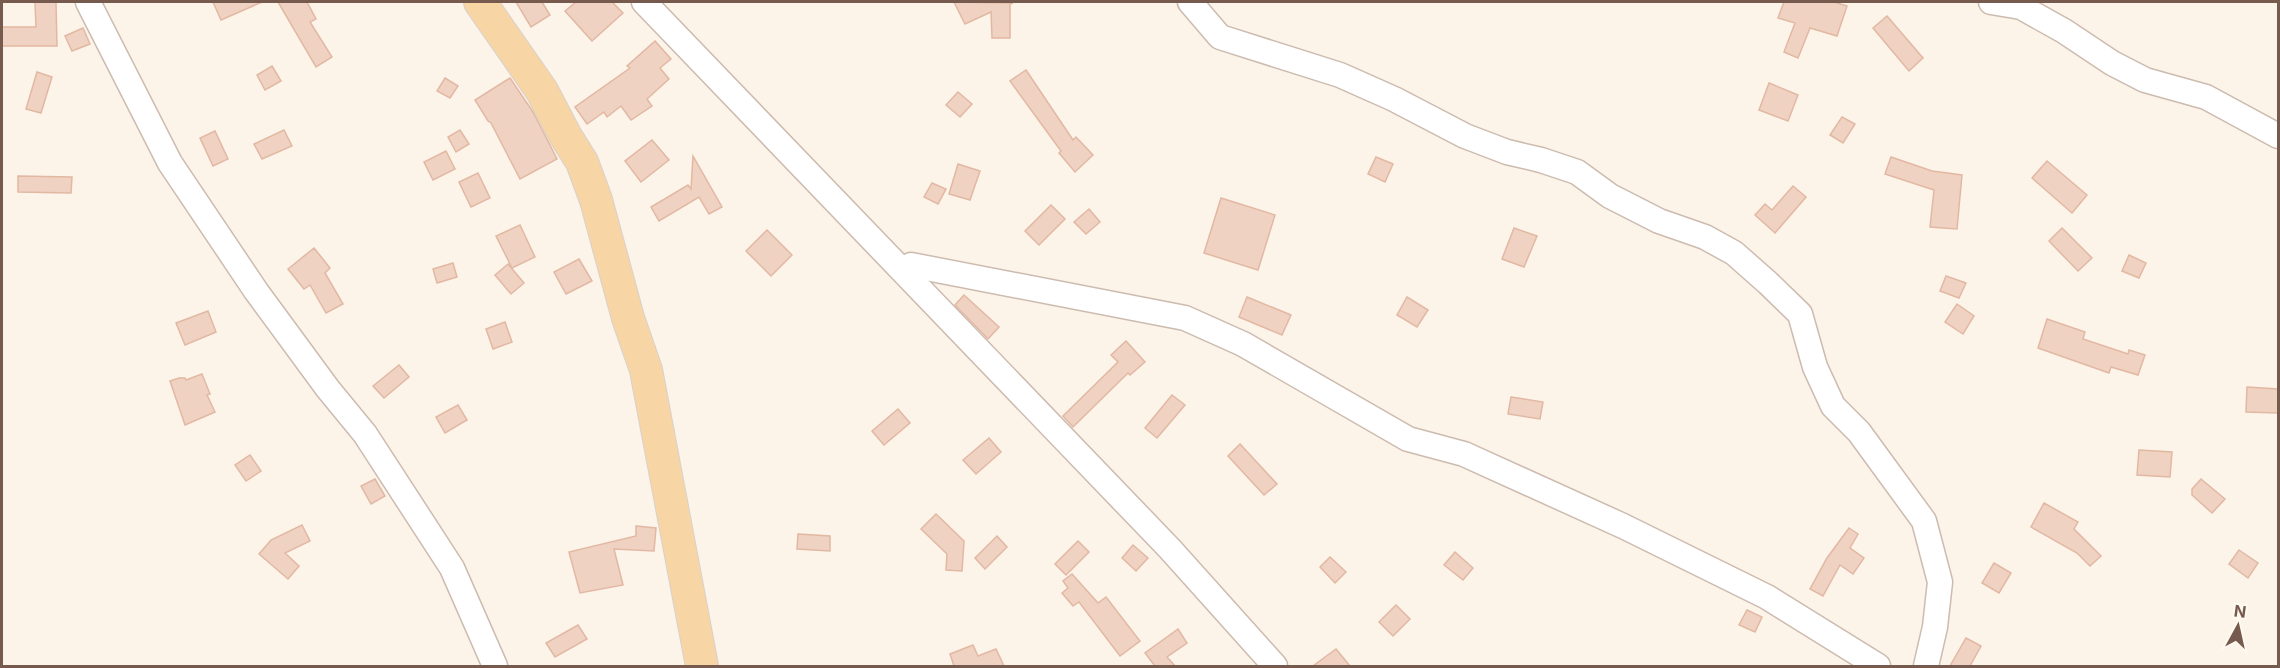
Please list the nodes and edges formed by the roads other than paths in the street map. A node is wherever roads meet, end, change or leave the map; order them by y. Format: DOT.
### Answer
graph roads {
  1 [pos="88,2"];
  2 [pos="480,2"];
  3 [pos="644,2"];
  4 [pos="1190,2"];
  5 [pos="1991,2"];
  6 [pos="2278,136"];
  7 [pos="905,271"];
  8 [pos="495,666"];
  9 [pos="702,666"];
  10 [pos="1275,666"];
  11 [pos="1878,666"];
  12 [pos="1926,666"];
  1 -- 8 [label="street"];
  2 -- 9 [label="main road"];
  3 -- 7 [label="street"];
  4 -- 12 [label="street"];
  5 -- 6 [label="street"];
  7 -- 10 [label="street"];
  7 -- 11 [label="street"];
}
